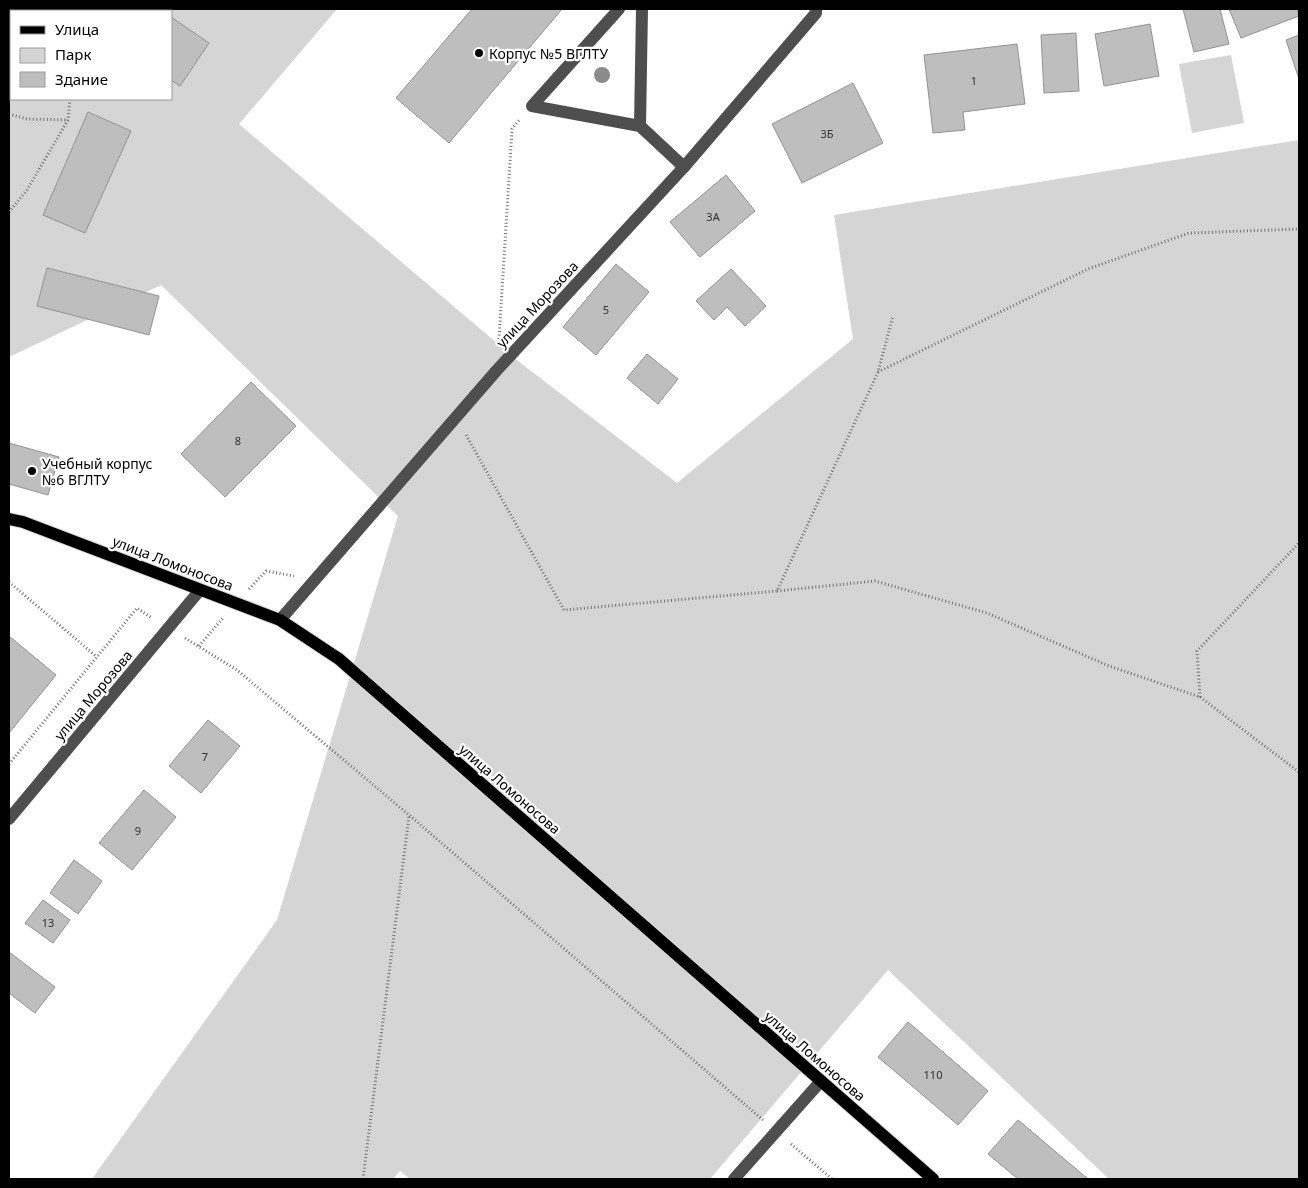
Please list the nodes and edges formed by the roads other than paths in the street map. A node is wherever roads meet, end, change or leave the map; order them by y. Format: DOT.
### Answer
graph roads {
  1 [pos="619,9"];
  2 [pos="642,9"];
  3 [pos="819,10"];
  4 [pos="640,126"];
  5 [pos="684,167"];
  6 [pos="9,519"];
  7 [pos="200,590"];
  8 [pos="280,620"];
  9 [pos="9,819"];
  10 [pos="820,1081"];
  11 [pos="734,1179"];
  12 [pos="933,1179"];
  1 -- 4 [label="street"];
  2 -- 4 [label="street"];
  3 -- 5 [label="street, улица Морозова"];
  4 -- 5 [label="street"];
  5 -- 8 [label="street, улица Морозова"];
  6 -- 7 [label="main road, улица Ломоносова"];
  7 -- 8 [label="main road, улица Ломоносова"];
  7 -- 9 [label="street, улица Морозова"];
  8 -- 10 [label="main road, улица Ломоносова"];
  10 -- 11 [label="street"];
  10 -- 12 [label="main road, улица Ломоносова"];
}
